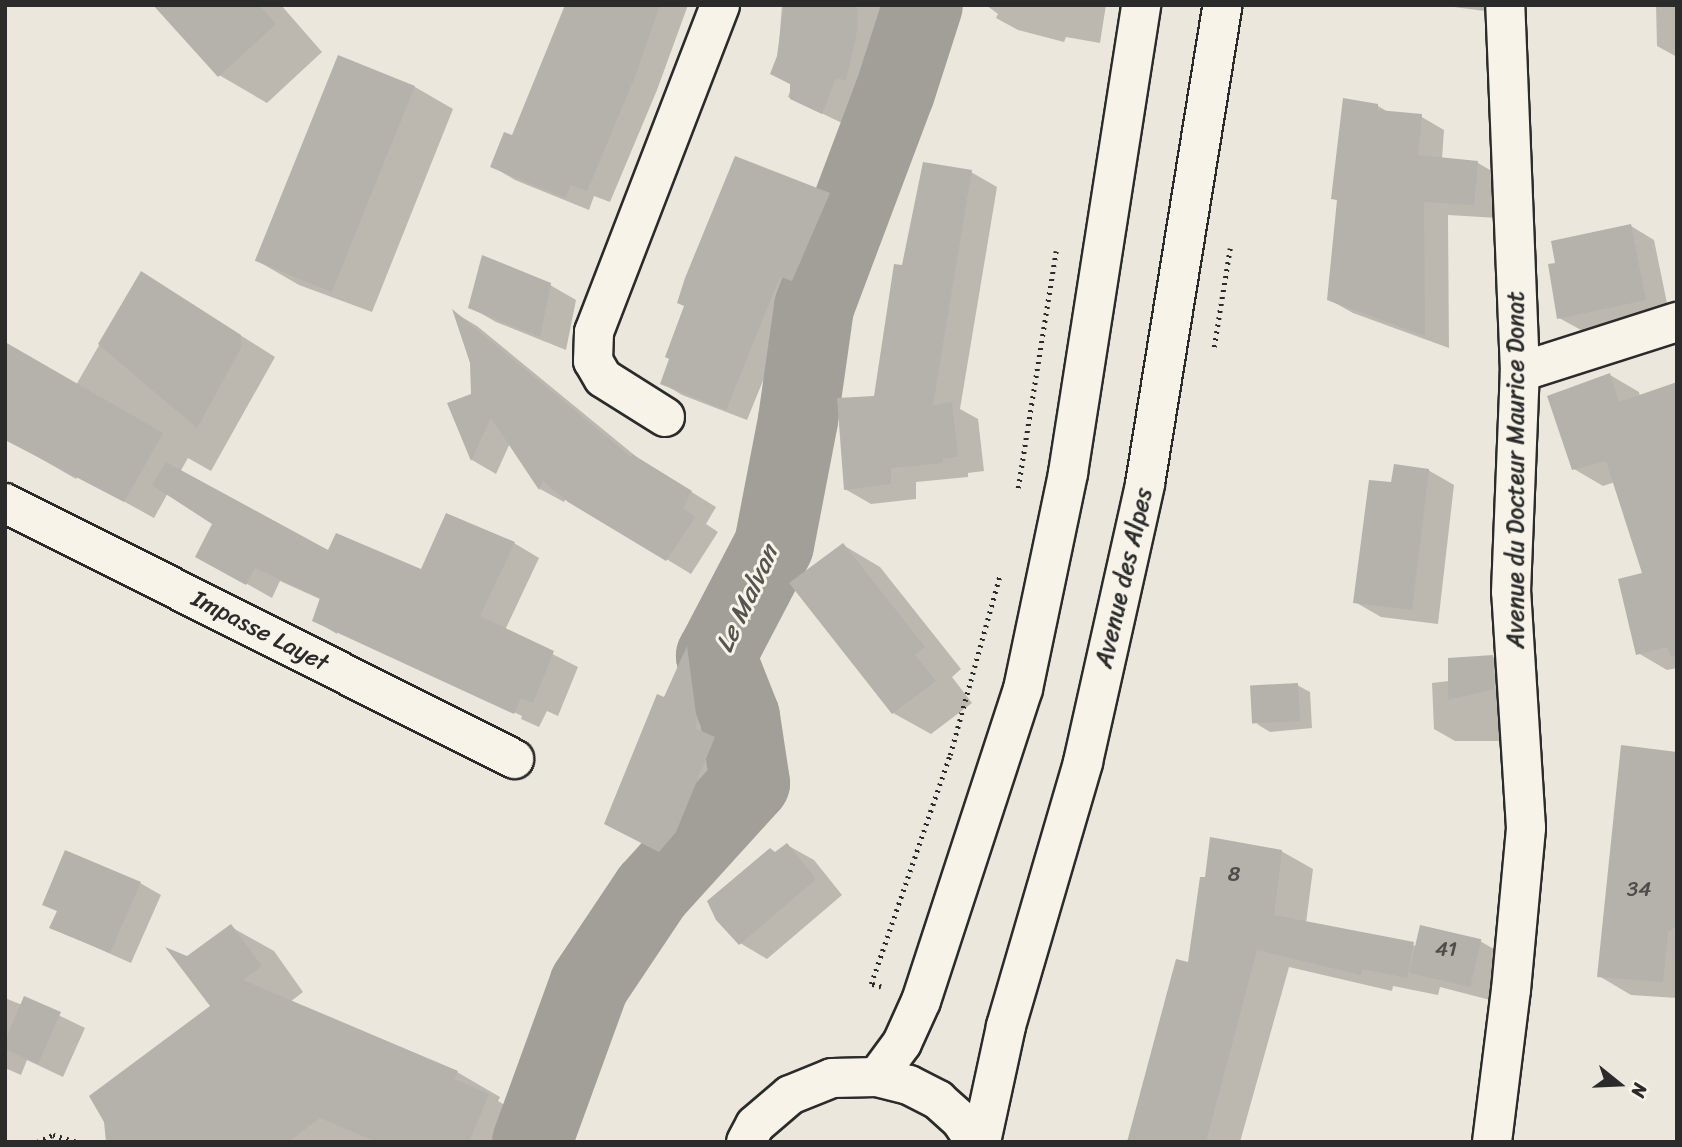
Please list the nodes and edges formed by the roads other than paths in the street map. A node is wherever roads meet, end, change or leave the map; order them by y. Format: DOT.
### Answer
graph roads {
  1 [pos="720,5"];
  2 [pos="1141,5"];
  3 [pos="1223,5"];
  4 [pos="1505,5"];
  5 [pos="1677,323"];
  6 [pos="1520,373"];
  7 [pos="665,417"];
  8 [pos="5,503"];
  9 [pos="514,759"];
  10 [pos="877,1077"];
  11 [pos="746,1142"];
  12 [pos="975,1142"];
  13 [pos="981,1142"];
  14 [pos="1492,1142"];
  1 -- 7 [label="main road"];
  2 -- 10 [label="main road"];
  3 -- 13 [label="main road, Avenue des Alpes"];
  4 -- 6 [label="main road, Avenue du Docteur Maurice Donat"];
  5 -- 6 [label="main road"];
  6 -- 14 [label="main road, Avenue du Docteur Maurice Donat"];
  8 -- 9 [label="main road, Impasse Layet"];
  10 -- 11 [label="main road"];
  10 -- 12 [label="main road"];
}
